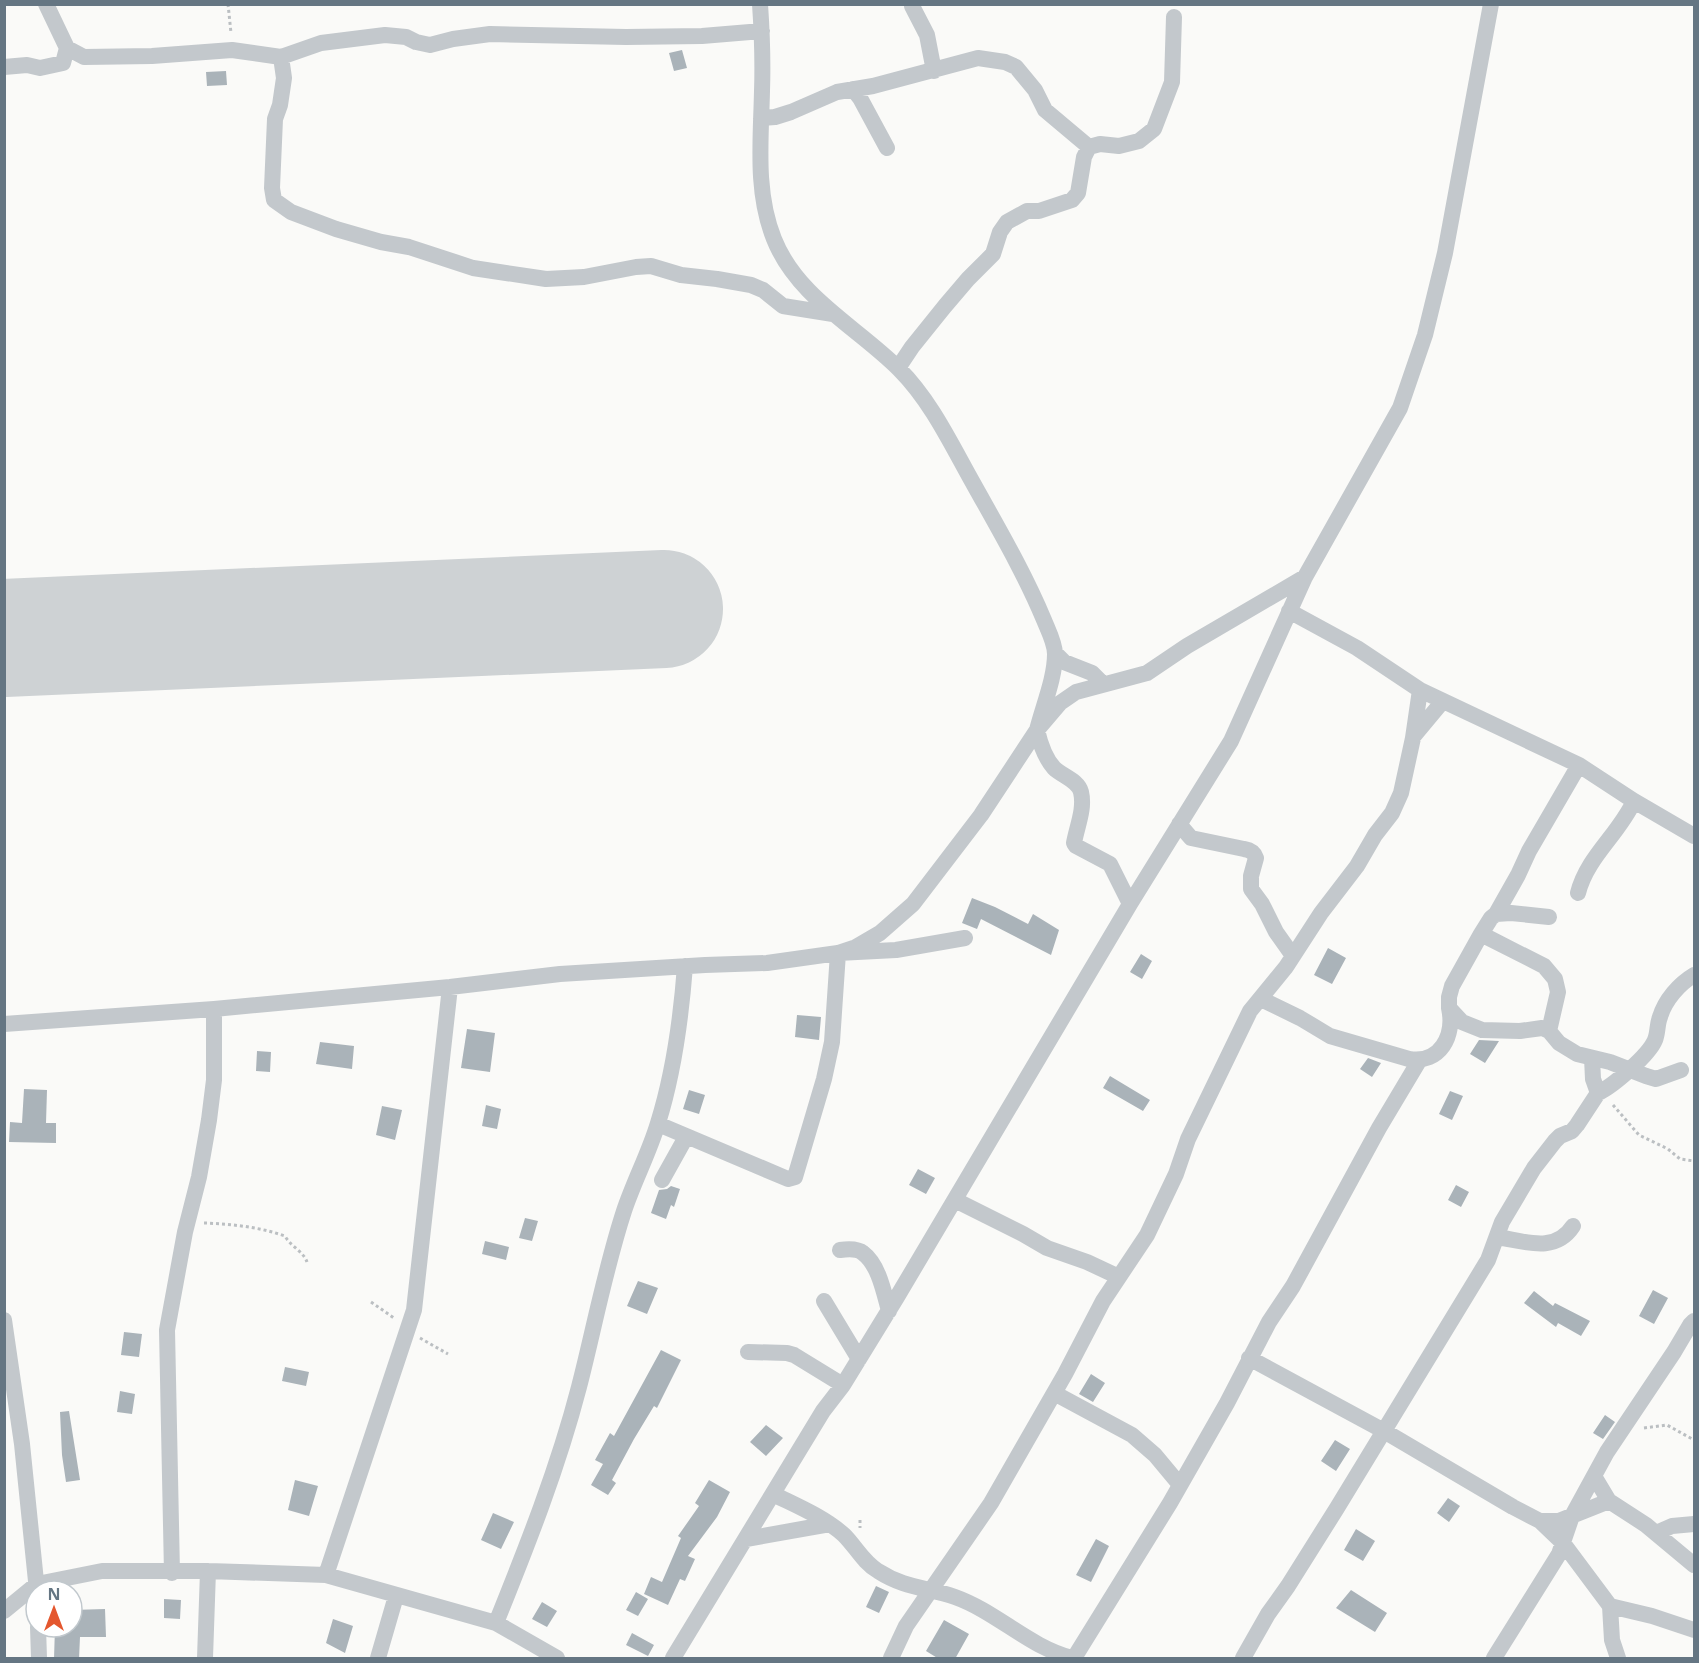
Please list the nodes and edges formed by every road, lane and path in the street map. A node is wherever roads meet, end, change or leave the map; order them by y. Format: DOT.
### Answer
graph roads {
  1 [pos="46,4"];
  2 [pos="228,4"];
  3 [pos="760,4"];
  4 [pos="1491,4"];
  5 [pos="912,6"];
  6 [pos="1174,17"];
  7 [pos="762,31"];
  8 [pos="232,50"];
  9 [pos="65,55"];
  10 [pos="281,57"];
  11 [pos="4,67"];
  12 [pos="934,71"];
  13 [pos="853,89"];
  14 [pos="761,118"];
  15 [pos="1089,147"];
  16 [pos="887,148"];
  17 [pos="833,314"];
  18 [pos="898,368"];
  19 [pos="1305,577"];
  20 [pos="1289,610"];
  21 [pos="1056,654"];
  22 [pos="1103,684"];
  23 [pos="1420,690"];
  24 [pos="1443,701"];
  25 [pos="1037,730"];
  26 [pos="1412,738"];
  27 [pos="1579,765"];
  28 [pos="1634,801"];
  29 [pos="1179,824"];
  30 [pos="1695,836"];
  31 [pos="1578,893"];
  32 [pos="1133,898"];
  33 [pos="1496,914"];
  34 [pos="1549,917"];
  35 [pos="1481,934"];
  36 [pos="965,938"];
  37 [pos="838,953"];
  38 [pos="1293,956"];
  39 [pos="685,966"];
  40 [pos="1695,975"];
  41 [pos="450,987"];
  42 [pos="1261,999"];
  43 [pos="1449,1008"];
  44 [pos="214,1009"];
  45 [pos="4,1024"];
  46 [pos="1549,1031"];
  47 [pos="1592,1058"];
  48 [pos="1419,1061"];
  49 [pos="1629,1068"];
  50 [pos="1681,1070"];
  51 [pos="1598,1093"];
  52 [pos="658,1124"];
  53 [pos="686,1137"];
  54 [pos="1695,1161"];
  55 [pos="662,1180"];
  56 [pos="955,1200"];
  57 [pos="187,1223"];
  58 [pos="1573,1226"];
  59 [pos="1497,1237"];
  60 [pos="840,1250"];
  61 [pos="308,1262"];
  62 [pos="1119,1277"];
  63 [pos="824,1301"];
  64 [pos="370,1302"];
  65 [pos="889,1311"];
  66 [pos="4,1320"];
  67 [pos="1695,1321"];
  68 [pos="407,1330"];
  69 [pos="1695,1340"];
  70 [pos="748,1352"];
  71 [pos="1674,1352"];
  72 [pos="448,1354"];
  73 [pos="1249,1358"];
  74 [pos="859,1359"];
  75 [pos="843,1385"];
  76 [pos="1054,1393"];
  77 [pos="1621,1430"];
  78 [pos="1384,1431"];
  79 [pos="1695,1440"];
  80 [pos="1594,1476"];
  81 [pos="1180,1485"];
  82 [pos="773,1494"];
  83 [pos="1610,1501"];
  84 [pos="1572,1516"];
  85 [pos="1540,1521"];
  86 [pos="1694,1523"];
  87 [pos="830,1524"];
  88 [pos="1656,1533"];
  89 [pos="746,1539"];
  90 [pos="1563,1543"];
  91 [pos="1695,1564"];
  92 [pos="208,1571"];
  93 [pos="172,1573"];
  94 [pos="326,1575"];
  95 [pos="36,1579"];
  96 [pos="71,1579"];
  97 [pos="930,1590"];
  98 [pos="396,1596"];
  99 [pos="24,1597"];
  100 [pos="1610,1606"];
  101 [pos="4,1611"];
  102 [pos="496,1623"];
  103 [pos="1695,1630"];
  104 [pos="38,1639"];
  105 [pos="1616,1657"];
  106 [pos="39,1659"];
  107 [pos="205,1659"];
  108 [pos="378,1659"];
  109 [pos="557,1659"];
  110 [pos="673,1659"];
  111 [pos="891,1659"];
  112 [pos="1073,1659"];
  113 [pos="1243,1659"];
  114 [pos="1494,1659"];
  1 -- 9 [label="street"];
  2 -- 8 [label="path"];
  3 -- 7 [label="street"];
  4 -- 19 [label="street"];
  5 -- 12 [label="street"];
  6 -- 15 [label="street"];
  7 -- 10 [label="street"];
  7 -- 14 [label="street"];
  8 -- 9 [label="street"];
  8 -- 10 [label="street"];
  9 -- 11 [label="street"];
  10 -- 17 [label="street"];
  12 -- 13 [label="street"];
  12 -- 15 [label="street"];
  13 -- 14 [label="street"];
  13 -- 16 [label="street"];
  14 -- 17 [label="street"];
  15 -- 18 [label="street"];
  17 -- 18 [label="street"];
  18 -- 21 [label="street"];
  19 -- 20 [label="street"];
  19 -- 22 [label="street"];
  20 -- 23 [label="street"];
  20 -- 29 [label="street"];
  21 -- 22 [label="street"];
  21 -- 25 [label="street"];
  22 -- 25 [label="street"];
  23 -- 24 [label="street"];
  23 -- 26 [label="street"];
  24 -- 26 [label="street"];
  24 -- 27 [label="street"];
  25 -- 32 [label="street"];
  25 -- 37 [label="street"];
  26 -- 38 [label="street"];
  27 -- 28 [label="street"];
  27 -- 33 [label="street"];
  28 -- 30 [label="street"];
  28 -- 31 [label="street"];
  29 -- 32 [label="street"];
  29 -- 38 [label="street"];
  32 -- 56 [label="street"];
  33 -- 34 [label="street"];
  33 -- 35 [label="street"];
  35 -- 43 [label="street"];
  35 -- 46 [label="street"];
  36 -- 37 [label="street"];
  37 -- 39 [label="street"];
  37 -- 53 [label="street"];
  38 -- 42 [label="street"];
  39 -- 41 [label="street"];
  39 -- 52 [label="street"];
  40 -- 49 [label="street"];
  41 -- 44 [label="street"];
  41 -- 68 [label="street"];
  42 -- 48 [label="street"];
  42 -- 62 [label="street"];
  43 -- 46 [label="street"];
  43 -- 48 [label="street"];
  44 -- 45 [label="street"];
  44 -- 57 [label="street"];
  46 -- 47 [label="street"];
  47 -- 49 [label="street"];
  47 -- 51 [label="street"];
  48 -- 73 [label="street"];
  49 -- 50 [label="street"];
  49 -- 51 [label="street"];
  51 -- 54 [label="path"];
  51 -- 59 [label="street"];
  52 -- 53 [label="street"];
  52 -- 102 [label="street"];
  53 -- 55 [label="street"];
  56 -- 62 [label="street"];
  56 -- 65 [label="street"];
  57 -- 61 [label="path"];
  57 -- 93 [label="street"];
  58 -- 59 [label="street"];
  59 -- 78 [label="street"];
  60 -- 65 [label="street"];
  62 -- 76 [label="street"];
  63 -- 74 [label="street"];
  64 -- 68 [label="path"];
  65 -- 74 [label="street"];
  66 -- 95 [label="street"];
  67 -- 71 [label="street"];
  68 -- 72 [label="path"];
  68 -- 94 [label="street"];
  69 -- 71 [label="street"];
  70 -- 75 [label="street"];
  71 -- 77 [label="street"];
  73 -- 78 [label="street"];
  73 -- 81 [label="street"];
  74 -- 75 [label="street"];
  75 -- 82 [label="street"];
  76 -- 81 [label="street"];
  76 -- 97 [label="street"];
  77 -- 79 [label="path"];
  77 -- 80 [label="street"];
  78 -- 85 [label="street"];
  78 -- 113 [label="street"];
  80 -- 83 [label="street"];
  80 -- 84 [label="street"];
  81 -- 112 [label="street"];
  82 -- 87 [label="street"];
  82 -- 89 [label="street"];
  83 -- 84 [label="street"];
  83 -- 88 [label="street"];
  84 -- 85 [label="street"];
  84 -- 90 [label="street"];
  85 -- 90 [label="street"];
  86 -- 88 [label="street"];
  87 -- 89 [label="street"];
  87 -- 97 [label="street"];
  88 -- 91 [label="street"];
  89 -- 110 [label="street"];
  90 -- 100 [label="street"];
  90 -- 114 [label="street"];
  92 -- 93 [label="street"];
  92 -- 94 [label="street"];
  92 -- 107 [label="street"];
  93 -- 96 [label="street"];
  94 -- 98 [label="street"];
  97 -- 111 [label="street"];
  97 -- 112 [label="street"];
  98 -- 102 [label="street"];
  98 -- 108 [label="street"];
  99 -- 101 [label="street"];
  100 -- 103 [label="street"];
  100 -- 105 [label="street"];
  102 -- 109 [label="street"];
  104 -- 106 [label="street"];
}
